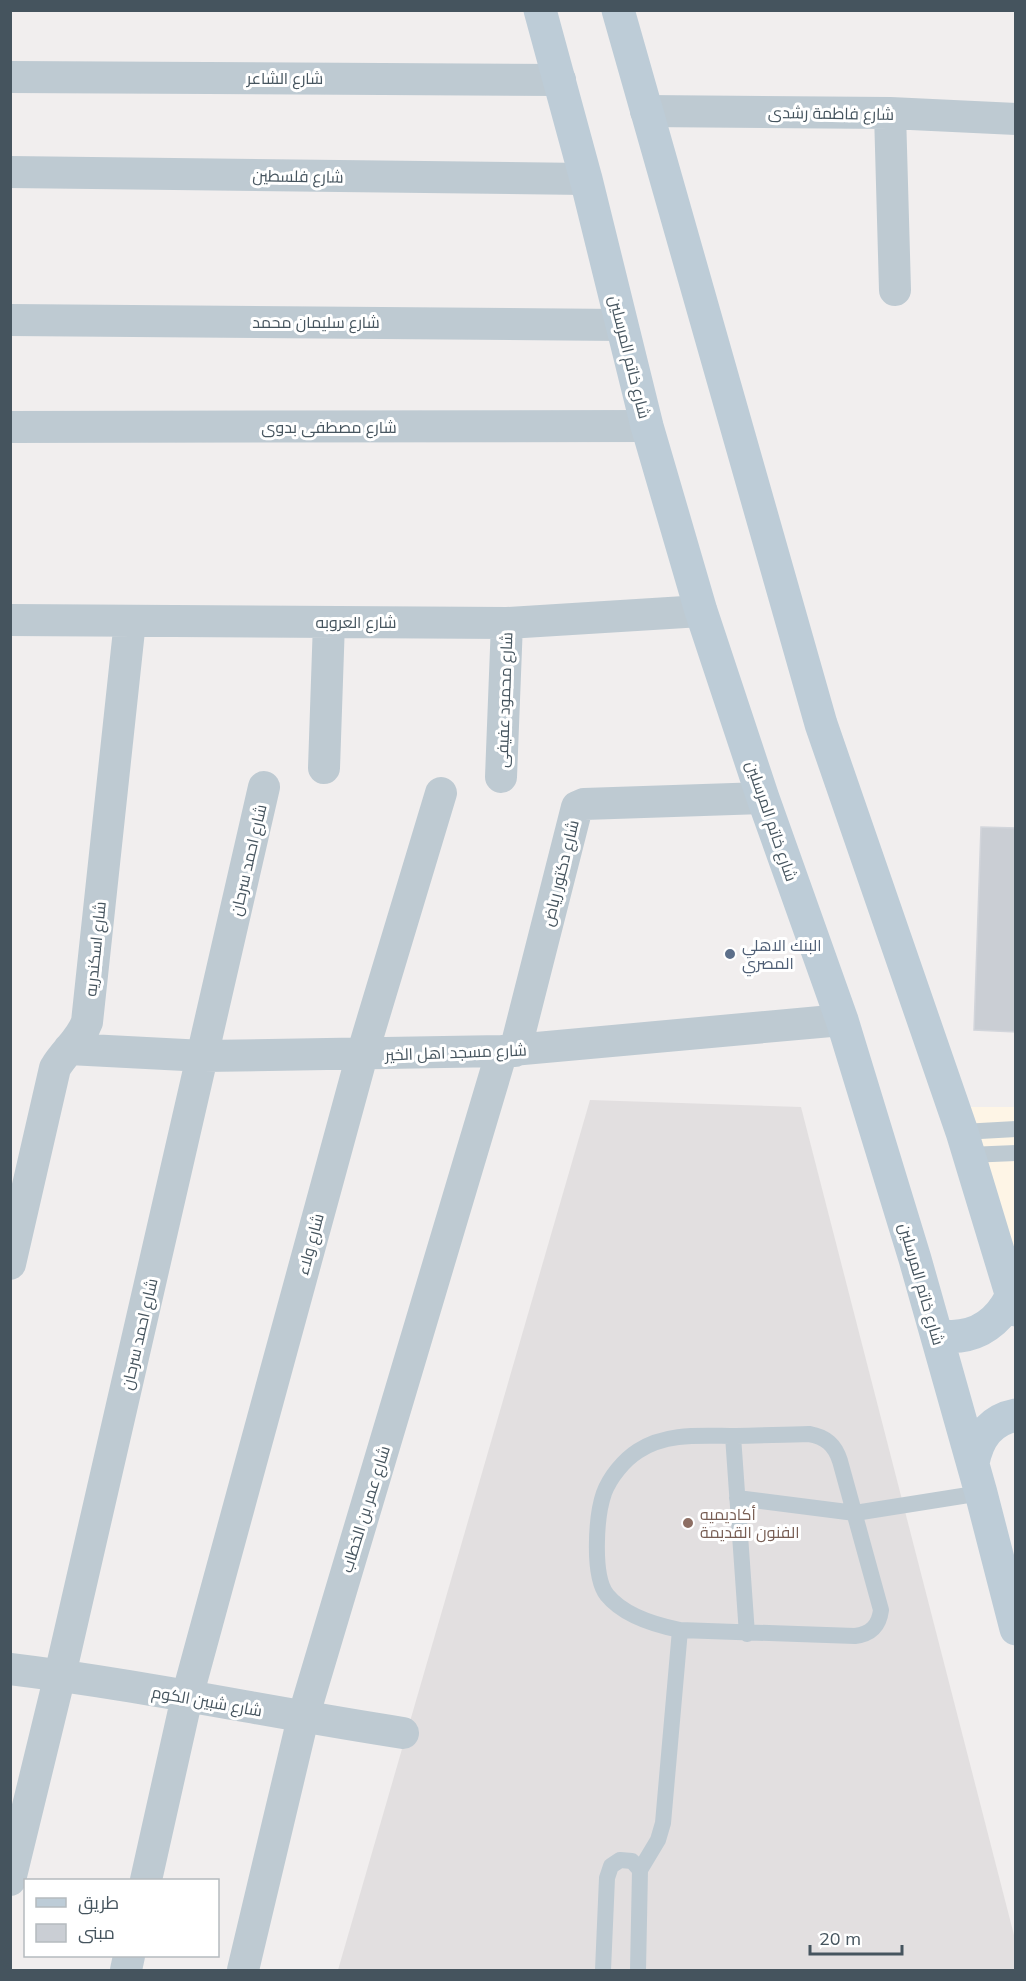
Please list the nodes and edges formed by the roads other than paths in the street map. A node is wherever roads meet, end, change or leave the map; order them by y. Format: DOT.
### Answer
graph roads {
  1 [pos="540,10"];
  2 [pos="618,10"];
  3 [pos="10,77"];
  4 [pos="560,80"];
  5 [pos="646,111"];
  6 [pos="890,113"];
  7 [pos="1016,119"];
  8 [pos="10,172"];
  9 [pos="586,179"];
  10 [pos="895,290"];
  11 [pos="10,320"];
  12 [pos="622,324"];
  13 [pos="647,426"];
  14 [pos="10,427"];
  15 [pos="701,611"];
  16 [pos="10,620"];
  17 [pos="130,621"];
  18 [pos="329,622"];
  19 [pos="507,623"];
  20 [pos="324,768"];
  21 [pos="501,777"];
  22 [pos="264,787"];
  23 [pos="441,793"];
  24 [pos="763,798"];
  25 [pos="842,1020"];
  26 [pos="69,1048"];
  27 [pos="508,1051"];
  28 [pos="362,1054"];
  29 [pos="204,1056"];
  30 [pos="1016,1129"];
  31 [pos="965,1143"];
  32 [pos="1016,1153"];
  33 [pos="10,1264"];
  34 [pos="1013,1304"];
  35 [pos="937,1335"];
  36 [pos="1016,1415"];
  37 [pos="733,1436"];
  38 [pos="977,1478"];
  39 [pos="737,1498"];
  40 [pos="855,1513"];
  41 [pos="1016,1629"];
  42 [pos="680,1630"];
  43 [pos="747,1634"];
  44 [pos="10,1669"];
  45 [pos="60,1675"];
  46 [pos="187,1697"];
  47 [pos="303,1718"];
  48 [pos="403,1733"];
  49 [pos="640,1870"];
  50 [pos="146,1879"];
  51 [pos="10,1880"];
  52 [pos="243,1971"];
  53 [pos="603,1971"];
  54 [pos="638,1971"];
  1 -- 4 [label="main road, شارع خاتم المرسلين"];
  2 -- 5 [label="main road"];
  3 -- 4 [label="street, شارع الشاعر"];
  4 -- 9 [label="main road, شارع خاتم المرسلين"];
  5 -- 6 [label="street, شارع فاطمة رشدى"];
  5 -- 31 [label="main road"];
  6 -- 7 [label="street, شارع فاطمة رشدى"];
  6 -- 10 [label="street"];
  8 -- 9 [label="street, شارع فلسطين"];
  9 -- 12 [label="main road, شارع خاتم المرسلين"];
  11 -- 12 [label="street, شارع سليمان محمد"];
  12 -- 13 [label="main road, شارع خاتم المرسلين"];
  13 -- 14 [label="street, شارع مصطفى بدوى"];
  13 -- 15 [label="main road, شارع خاتم المرسلين"];
  15 -- 19 [label="street, شارع العروبه"];
  15 -- 24 [label="main road, شارع خاتم المرسلين"];
  16 -- 17 [label="street, شارع العروبه"];
  17 -- 18 [label="street, شارع العروبه"];
  17 -- 26 [label="street, شارع اسكندريه"];
  18 -- 19 [label="street, شارع العروبه"];
  18 -- 20 [label="street"];
  19 -- 21 [label="street, شارع محمود عفيفى"];
  22 -- 29 [label="street, شارع احمد سرحان"];
  23 -- 28 [label="street, شارع ولاء"];
  24 -- 25 [label="main road, شارع خاتم المرسلين"];
  24 -- 27 [label="street, شارع دكتور رياض"];
  25 -- 27 [label="street, شارع مسجد اهل الخير"];
  25 -- 35 [label="main road, شارع خاتم المرسلين"];
  26 -- 29 [label="street, شارع مسجد اهل الخير"];
  26 -- 33 [label="street, شارع اسكندريه"];
  27 -- 28 [label="street, شارع مسجد اهل الخير"];
  27 -- 47 [label="street, شارع عمر بن الخطاب"];
  28 -- 29 [label="street, شارع مسجد اهل الخير"];
  28 -- 46 [label="street, شارع ولاء"];
  29 -- 45 [label="street, شارع احمد سرحان"];
  30 -- 31 [label="lane"];
  31 -- 32 [label="lane"];
  31 -- 34 [label="main road"];
  34 -- 35 [label="main road"];
  35 -- 38 [label="main road, شارع خاتم المرسلين"];
  36 -- 38 [label="main road"];
  37 -- 39 [label="lane"];
  37 -- 40 [label="lane"];
  37 -- 42 [label="lane"];
  38 -- 40 [label="lane"];
  38 -- 41 [label="main road, شارع خاتم المرسلين"];
  39 -- 40 [label="lane"];
  39 -- 43 [label="lane"];
  40 -- 43 [label="lane"];
  42 -- 43 [label="lane"];
  42 -- 49 [label="lane"];
  44 -- 45 [label="street, شارع شبين الكوم"];
  45 -- 46 [label="street, شارع شبين الكوم"];
  45 -- 51 [label="street, شارع احمد سرحان"];
  46 -- 47 [label="street, شارع شبين الكوم"];
  46 -- 50 [label="street, شارع ولاء"];
  47 -- 48 [label="street, شارع شبين الكوم"];
  47 -- 52 [label="street, شارع عمر بن الخطاب"];
  49 -- 53 [label="lane"];
  49 -- 54 [label="lane"];
}
